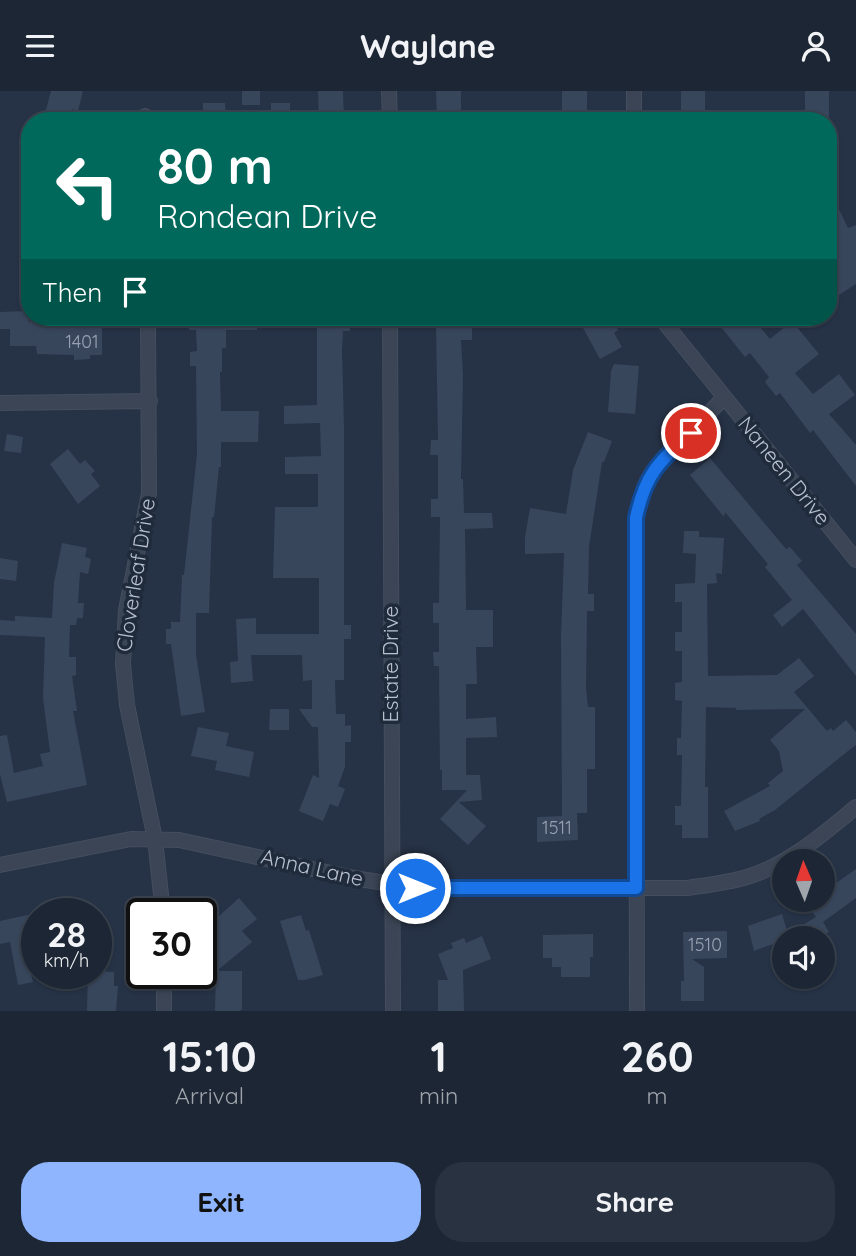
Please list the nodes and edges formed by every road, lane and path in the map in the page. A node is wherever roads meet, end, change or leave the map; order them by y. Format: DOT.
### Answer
graph roads {
  1 [pos="390,91"];
  2 [pos="634,91"];
  3 [pos="390,112"];
  4 [pos="634,112"];
  5 [pos="148,326"];
  6 [pos="390,326"];
  7 [pos="667,326"];
  8 [pos="724,397"];
  9 [pos="150,401"];
  10 [pos="0,403"];
  11 [pos="856,560"];
  12 [pos="856,807"];
  13 [pos="155,839"];
  14 [pos="0,865"];
  15 [pos="393,885"];
  16 [pos="636,888"];
  17 [pos="161,898"];
  18 [pos="164,989"];
  19 [pos="164,1011"];
  20 [pos="393,1011"];
  21 [pos="637,1011"];
  1 -- 3 [label="street"];
  2 -- 4 [label="street"];
  5 -- 9 [label="street, Cloverleaf Drive"];
  6 -- 15 [label="street, Estate Drive"];
  7 -- 8 [label="street, Naneen Drive"];
  8 -- 11 [label="street, Naneen Drive"];
  8 -- 16 [label="street"];
  9 -- 10 [label="street"];
  9 -- 13 [label="street, Cloverleaf Drive"];
  12 -- 16 [label="street, Anna Lane"];
  13 -- 14 [label="street, Anna Lane"];
  13 -- 15 [label="street, Anna Lane"];
  13 -- 17 [label="street, Cloverleaf Drive"];
  15 -- 16 [label="street, Anna Lane"];
  15 -- 20 [label="street, Estate Drive"];
  16 -- 21 [label="street"];
  18 -- 19 [label="street"];
}
